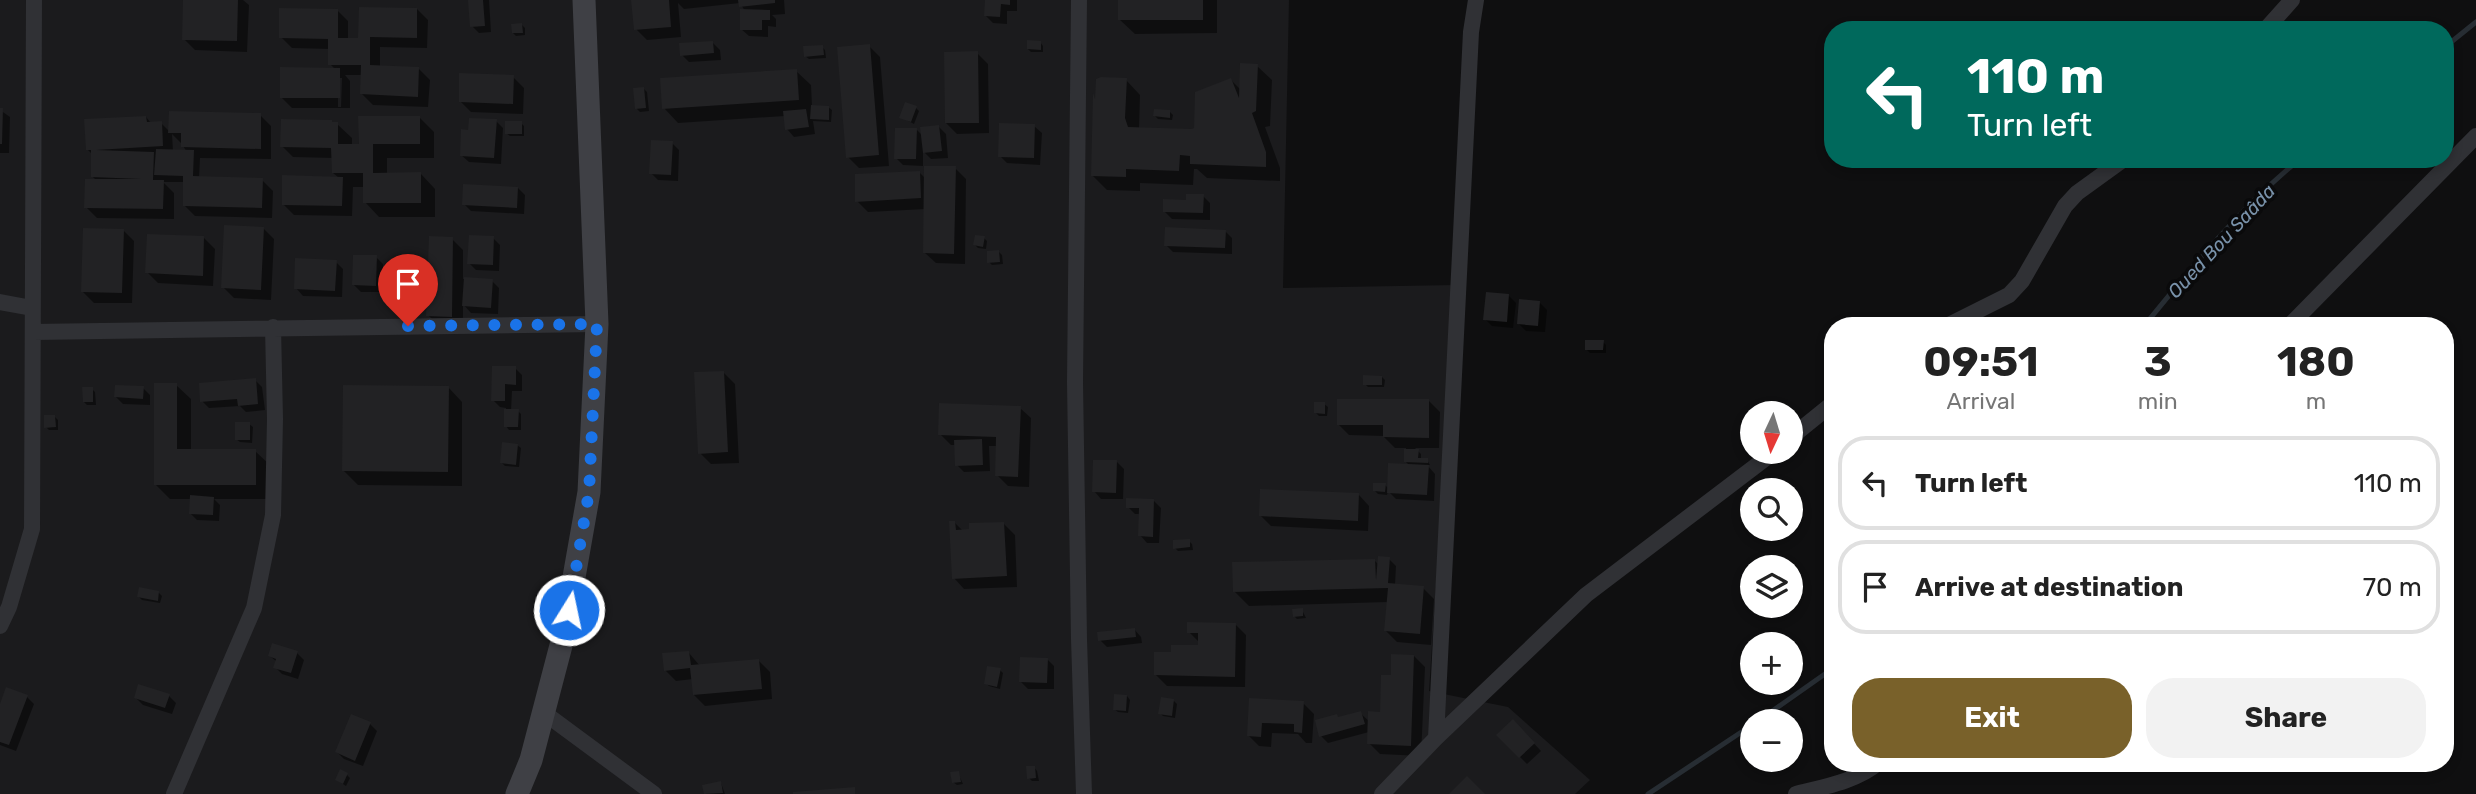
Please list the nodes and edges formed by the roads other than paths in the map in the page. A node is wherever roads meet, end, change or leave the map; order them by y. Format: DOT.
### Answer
graph roads {
  1 [pos="34,0"];
  2 [pos="584,0"];
  3 [pos="1079,0"];
  4 [pos="1476,0"];
  5 [pos="2291,0"];
  6 [pos="2273,21"];
  7 [pos="2476,136"];
  8 [pos="2454,158"];
  9 [pos="2112,168"];
  10 [pos="2445,168"];
  11 [pos="0,302"];
  12 [pos="32,308"];
  13 [pos="1965,317"];
  14 [pos="2298,317"];
  15 [pos="597,324"];
  16 [pos="273,327"];
  17 [pos="33,332"];
  18 [pos="1824,410"];
  19 [pos="1803,427"];
  20 [pos="1758,464"];
  21 [pos="0,626"];
  22 [pos="543,712"];
  23 [pos="1436,738"];
  24 [pos="1863,772"];
  25 [pos="174,794"];
  26 [pos="517,794"];
  27 [pos="654,794"];
  28 [pos="1084,794"];
  29 [pos="1382,794"];
  30 [pos="1796,794"];
  1 -- 12 [label="street"];
  2 -- 15 [label="main road"];
  3 -- 28 [label="street"];
  4 -- 23 [label="street"];
  5 -- 6 [label="street"];
  7 -- 8 [label="street"];
  9 -- 13 [label="street"];
  10 -- 14 [label="street"];
  11 -- 12 [label="street"];
  12 -- 17 [label="street"];
  15 -- 16 [label="street"];
  15 -- 22 [label="main road"];
  16 -- 17 [label="street"];
  16 -- 25 [label="street"];
  17 -- 21 [label="street"];
  18 -- 19 [label="street"];
  20 -- 23 [label="street"];
  22 -- 26 [label="main road"];
  22 -- 27 [label="street"];
  23 -- 29 [label="street"];
  24 -- 30 [label="street"];
}
